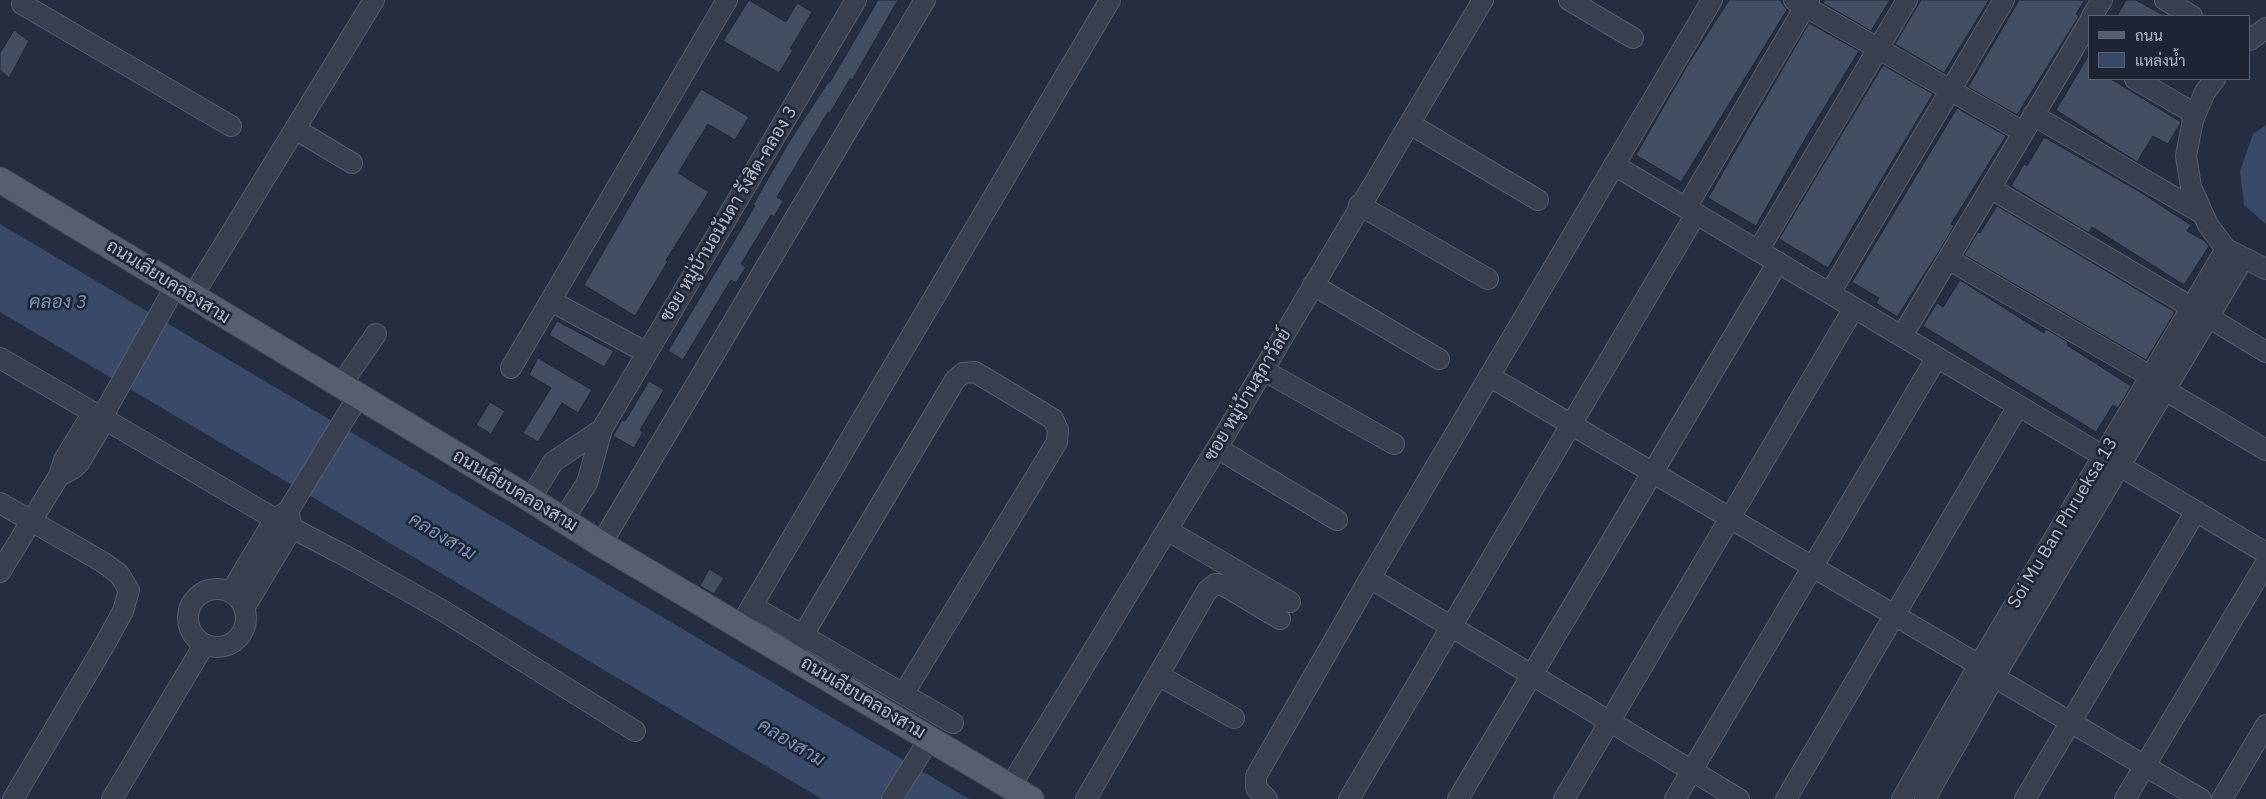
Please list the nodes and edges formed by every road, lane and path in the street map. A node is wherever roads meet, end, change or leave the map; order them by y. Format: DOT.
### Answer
graph roads {
  1 [pos="374,0"];
  2 [pos="727,0"];
  3 [pos="856,0"];
  4 [pos="925,0"];
  5 [pos="1110,0"];
  6 [pos="1483,0"];
  7 [pos="1569,0"];
  8 [pos="1712,0"];
  9 [pos="1907,0"];
  10 [pos="2004,0"];
  11 [pos="2102,0"];
  12 [pos="2165,0"];
  13 [pos="1803,2"];
  14 [pos="22,4"];
  15 [pos="2093,15"];
  16 [pos="2190,15"];
  17 [pos="2266,28"];
  18 [pos="2088,29"];
  19 [pos="1633,38"];
  20 [pos="2251,39"];
  21 [pos="2083,48"];
  22 [pos="1878,49"];
  23 [pos="2137,80"];
  24 [pos="2214,80"];
  25 [pos="1950,91"];
  26 [pos="2196,114"];
  27 [pos="1410,124"];
  28 [pos="2028,124"];
  29 [pos="231,126"];
  30 [pos="296,129"];
  31 [pos="352,163"];
  32 [pos="1614,165"];
  33 [pos="0,180"];
  34 [pos="1990,188"];
  35 [pos="1538,200"];
  36 [pos="1360,205"];
  37 [pos="1691,211"];
  38 [pos="2203,214"];
  39 [pos="1758,251"];
  40 [pos="2234,254"];
  41 [pos="1948,259"];
  42 [pos="1778,262"];
  43 [pos="2266,269"];
  44 [pos="1488,279"];
  45 [pos="1313,286"];
  46 [pos="1830,293"];
  47 [pos="177,297"];
  48 [pos="552,301"];
  49 [pos="1854,308"];
  50 [pos="2200,312"];
  51 [pos="376,334"];
  52 [pos="1902,336"];
  53 [pos="2266,352"];
  54 [pos="647,353"];
  55 [pos="1937,357"];
  56 [pos="0,358"];
  57 [pos="1439,359"];
  58 [pos="511,368"];
  59 [pos="1263,370"];
  60 [pos="1489,376"];
  61 [pos="2158,383"];
  62 [pos="349,391"];
  63 [pos="2018,406"];
  64 [pos="104,410"];
  65 [pos="1571,425"];
  66 [pos="602,429"];
  67 [pos="1394,444"];
  68 [pos="1217,448"];
  69 [pos="2266,450"];
  70 [pos="2111,461"];
  71 [pos="1652,473"];
  72 [pos="530,499"];
  73 [pos="0,503"];
  74 [pos="2196,511"];
  75 [pos="287,515"];
  76 [pos="1730,518"];
  77 [pos="563,520"];
  78 [pos="1337,520"];
  79 [pos="31,521"];
  80 [pos="1167,530"];
  81 [pos="601,544"];
  82 [pos="2266,553"];
  83 [pos="2266,563"];
  84 [pos="1812,567"];
  85 [pos="0,572"];
  86 [pos="1370,578"];
  87 [pos="230,592"];
  88 [pos="244,608"];
  89 [pos="746,616"];
  90 [pos="1894,616"];
  91 [pos="1452,627"];
  92 [pos="204,645"];
  93 [pos="798,646"];
  94 [pos="1986,671"];
  95 [pos="1158,675"];
  96 [pos="1532,675"];
  97 [pos="904,694"];
  98 [pos="1234,718"];
  99 [pos="1610,721"];
  100 [pos="2070,722"];
  101 [pos="953,723"];
  102 [pos="2266,725"];
  103 [pos="636,731"];
  104 [pos="930,738"];
  105 [pos="2145,766"];
  106 [pos="1692,770"];
  107 [pos="1021,793"];
  108 [pos="12,799"];
  109 [pos="112,799"];
  110 [pos="892,799"];
  111 [pos="1086,799"];
  112 [pos="1267,799"];
  113 [pos="1349,799"];
  114 [pos="1458,799"];
  115 [pos="1564,799"];
  116 [pos="1675,799"];
  117 [pos="1739,799"];
  118 [pos="1786,799"];
  119 [pos="1902,799"];
  120 [pos="1925,799"];
  121 [pos="2025,799"];
  122 [pos="2125,799"];
  123 [pos="2201,799"];
  124 [pos="2222,799"];
  1 -- 30 [label="street"];
  2 -- 48 [label="street"];
  3 -- 54 [label="street, ซอย หมู่บ้านอนันดา รังสิต-คลอง 3"];
  4 -- 81 [label="street"];
  5 -- 89 [label="street"];
  6 -- 27 [label="street, ซอย หมู่บ้านสุภาวัลย์"];
  7 -- 19 [label="street"];
  8 -- 32 [label="street"];
  9 -- 22 [label="street"];
  10 -- 25 [label="street"];
  11 -- 15 [label="street"];
  12 -- 16 [label="street"];
  13 -- 22 [label="street"];
  13 -- 37 [label="street"];
  14 -- 29 [label="street"];
  17 -- 20 [label="street"];
  18 -- 21 [label="street"];
  21 -- 28 [label="street"];
  22 -- 25 [label="street"];
  22 -- 39 [label="street"];
  23 -- 26 [label="street"];
  24 -- 26 [label="street"];
  25 -- 28 [label="street"];
  25 -- 46 [label="street"];
  26 -- 38 [label="street"];
  27 -- 35 [label="street"];
  27 -- 36 [label="street, ซอย หมู่บ้านสุภาวัลย์"];
  28 -- 34 [label="street"];
  28 -- 38 [label="street"];
  30 -- 31 [label="street"];
  30 -- 47 [label="street"];
  32 -- 37 [label="street"];
  32 -- 60 [label="street"];
  33 -- 47 [label="main road, ถนนเลียบคลองสาม"];
  34 -- 41 [label="street"];
  34 -- 50 [label="street"];
  36 -- 44 [label="street"];
  36 -- 45 [label="street, ซอย หมู่บ้านสุภาวัลย์"];
  37 -- 39 [label="street"];
  37 -- 65 [label="street"];
  38 -- 40 [label="street"];
  39 -- 42 [label="street"];
  40 -- 43 [label="street"];
  40 -- 50 [label="street, Soi Mu Ban Phrueksa 13"];
  41 -- 52 [label="street"];
  41 -- 61 [label="street"];
  42 -- 46 [label="street"];
  42 -- 71 [label="street"];
  45 -- 57 [label="street"];
  45 -- 59 [label="street, ซอย หมู่บ้านสุภาวัลย์"];
  46 -- 49 [label="street"];
  47 -- 62 [label="main road, ถนนเลียบคลองสาม"];
  47 -- 64 [label="street"];
  48 -- 54 [label="street"];
  48 -- 58 [label="street"];
  49 -- 52 [label="street"];
  49 -- 76 [label="street"];
  50 -- 53 [label="street"];
  50 -- 61 [label="street, Soi Mu Ban Phrueksa 13"];
  51 -- 62 [label="street"];
  52 -- 55 [label="street"];
  54 -- 66 [label="street, ซอย หมู่บ้านอนันดา รังสิต-คลอง 3"];
  55 -- 63 [label="street"];
  55 -- 84 [label="street"];
  56 -- 64 [label="street"];
  59 -- 67 [label="street"];
  59 -- 68 [label="street, ซอย หมู่บ้านสุภาวัลย์"];
  60 -- 65 [label="street"];
  60 -- 86 [label="street"];
  61 -- 69 [label="street"];
  61 -- 70 [label="street, Soi Mu Ban Phrueksa 13"];
  62 -- 72 [label="main road, ถนนเลียบคลองสาม"];
  62 -- 75 [label="street"];
  63 -- 70 [label="street"];
  63 -- 90 [label="street"];
  64 -- 75 [label="street"];
  64 -- 79 [label="street"];
  65 -- 71 [label="street"];
  65 -- 91 [label="street"];
  66 -- 72 [label="street, ซอย หมู่บ้านอนันดา รังสิต-คลอง 3"];
  66 -- 77 [label="street, ซอย หมู่บ้านอนันดา รังสิต-คลอง 3"];
  68 -- 78 [label="street"];
  68 -- 80 [label="street, ซอย หมู่บ้านสุภาวัลย์"];
  70 -- 74 [label="street"];
  70 -- 94 [label="street, Soi Mu Ban Phrueksa 13"];
  71 -- 76 [label="street"];
  71 -- 96 [label="street"];
  72 -- 77 [label="main road, ถนนเลียบคลองสาม"];
  73 -- 79 [label="street"];
  74 -- 82 [label="street"];
  74 -- 100 [label="street"];
  75 -- 87 [label="street"];
  75 -- 88 [label="street"];
  75 -- 103 [label="street"];
  76 -- 84 [label="street"];
  76 -- 99 [label="street"];
  77 -- 81 [label="main road, ถนนเลียบคลองสาม"];
  79 -- 85 [label="street"];
  79 -- 108 [label="street"];
  80 -- 95 [label="street"];
  80 -- 107 [label="street, ซอย หมู่บ้านสุภาวัลย์"];
  81 -- 89 [label="main road, ถนนเลียบคลองสาม"];
  83 -- 105 [label="street"];
  84 -- 90 [label="street"];
  84 -- 106 [label="street"];
  86 -- 91 [label="street"];
  86 -- 112 [label="street"];
  87 -- 88 [label="street"];
  87 -- 92 [label="street"];
  88 -- 92 [label="street"];
  89 -- 93 [label="main road, ถนนเลียบคลองสาม"];
  90 -- 94 [label="street"];
  90 -- 118 [label="street"];
  91 -- 96 [label="street"];
  91 -- 113 [label="street"];
  92 -- 109 [label="street"];
  93 -- 97 [label="street"];
  93 -- 97 [label="street"];
  93 -- 104 [label="main road, ถนนเลียบคลองสาม"];
  94 -- 100 [label="street"];
  94 -- 119 [label="street, Soi Mu Ban Phrueksa 13"];
  94 -- 120 [label="street, Soi Mu Ban Phrueksa 13"];
  95 -- 98 [label="street"];
  95 -- 111 [label="street"];
  96 -- 99 [label="street"];
  96 -- 114 [label="street"];
  97 -- 101 [label="street"];
  99 -- 106 [label="street"];
  99 -- 115 [label="street"];
  100 -- 105 [label="street"];
  100 -- 121 [label="street"];
  102 -- 124 [label="street"];
  104 -- 107 [label="main road, ถนนเลียบคลองสาม"];
  104 -- 110 [label="street"];
  105 -- 122 [label="street"];
  105 -- 123 [label="street"];
  106 -- 116 [label="street"];
  106 -- 117 [label="street"];
}
